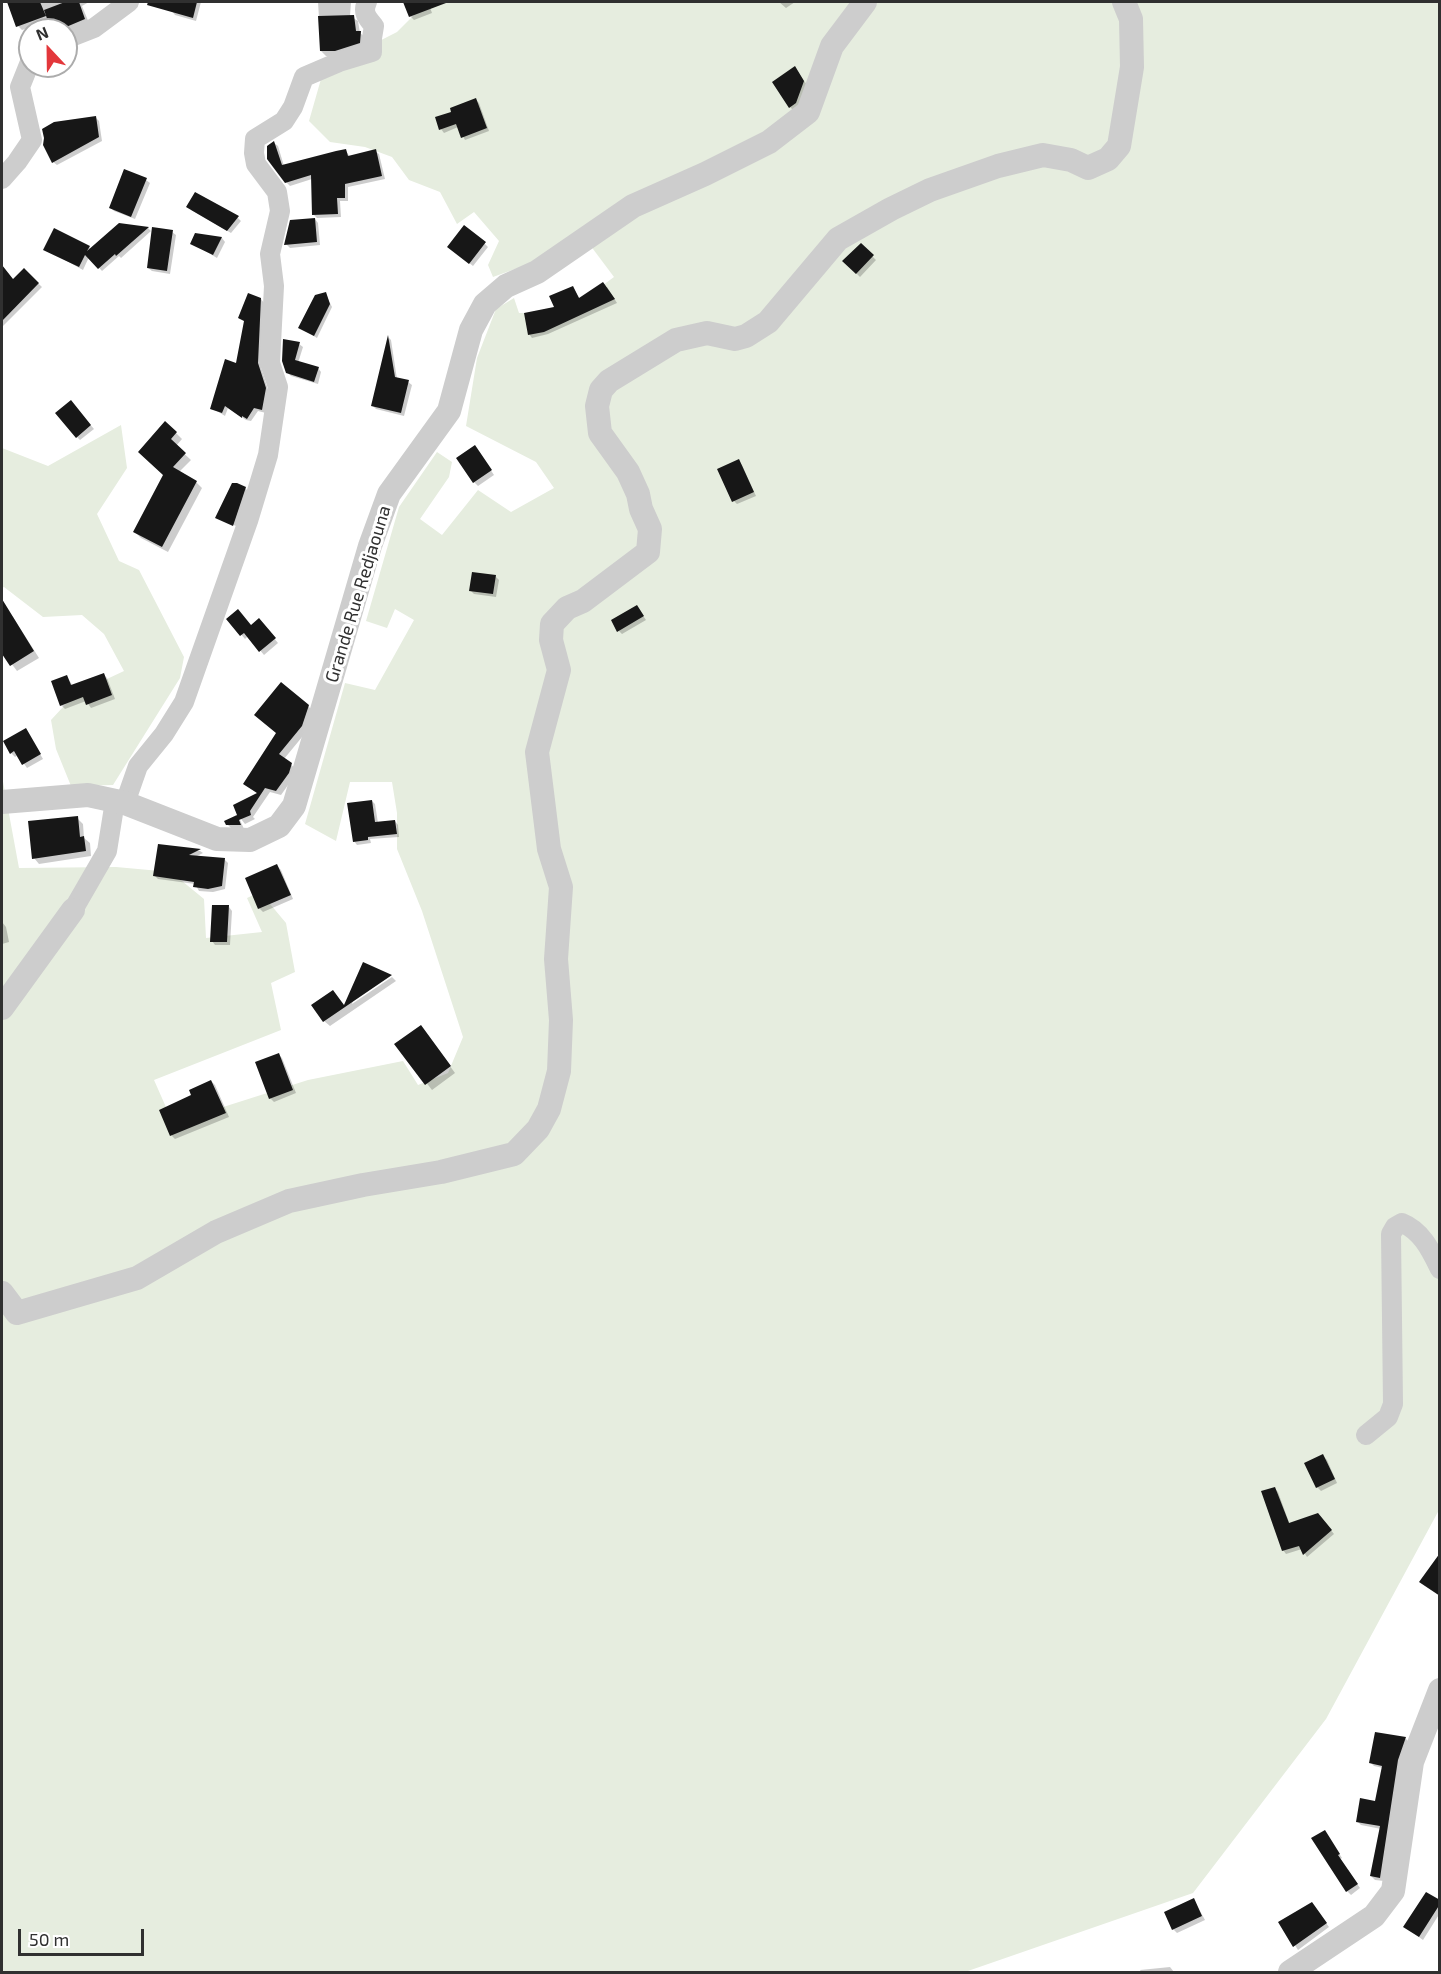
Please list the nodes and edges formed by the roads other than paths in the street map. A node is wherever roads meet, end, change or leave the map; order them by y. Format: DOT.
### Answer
graph roads {
  1 [pos="129,2"];
  2 [pos="367,2"];
  3 [pos="865,2"];
  4 [pos="1124,2"];
  5 [pos="78,34"];
  6 [pos="24,78"];
  7 [pos="2,179"];
  8 [pos="2,802"];
  9 [pos="120,802"];
  10 [pos="73,910"];
  11 [pos="2,1008"];
  12 [pos="1440,1269"];
  13 [pos="2,1293"];
  14 [pos="9,1310"];
  15 [pos="1366,1435"];
  16 [pos="1440,1690"];
  17 [pos="1290,1972"];
  1 -- 5 [label="street"];
  2 -- 9 [label="street"];
  3 -- 9 [label="street, Grande Rue Redjaouna"];
  4 -- 14 [label="street"];
  6 -- 7 [label="street"];
  8 -- 9 [label="street, Grande Rue Redjaouna"];
  9 -- 10 [label="street"];
  10 -- 11 [label="street"];
  12 -- 15 [label="street"];
  13 -- 14 [label="street"];
  16 -- 17 [label="street"];
}
